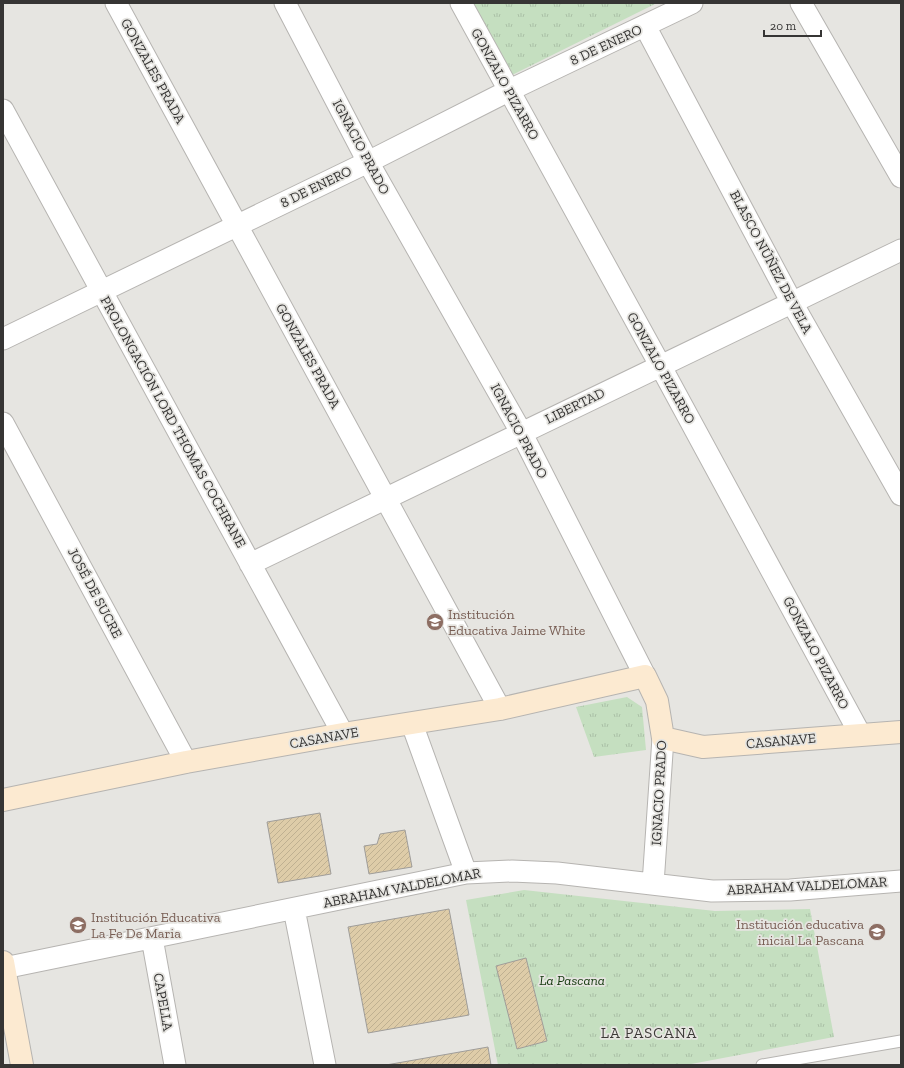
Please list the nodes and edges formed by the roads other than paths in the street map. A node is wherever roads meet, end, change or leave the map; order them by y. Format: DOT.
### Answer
graph roads {
  1 [pos="116,3"];
  2 [pos="285,3"];
  3 [pos="461,3"];
  4 [pos="692,3"];
  5 [pos="801,3"];
  6 [pos="645,26"];
  7 [pos="508,91"];
  8 [pos="3,110"];
  9 [pos="368,162"];
  10 [pos="901,177"];
  11 [pos="237,226"];
  12 [pos="901,250"];
  13 [pos="102,291"];
  14 [pos="791,301"];
  15 [pos="3,339"];
  16 [pos="660,365"];
  17 [pos="3,423"];
  18 [pos="521,432"];
  19 [pos="901,495"];
  20 [pos="386,498"];
  21 [pos="250,564"];
  22 [pos="645,676"];
  23 [pos="500,709"];
  24 [pos="412,724"];
  25 [pos="901,732"];
  26 [pos="343,734"];
  27 [pos="860,734"];
  28 [pos="663,738"];
  29 [pos="186,762"];
  30 [pos="3,800"];
  31 [pos="466,873"];
  32 [pos="901,881"];
  33 [pos="653,884"];
  34 [pos="294,910"];
  35 [pos="152,938"];
  36 [pos="3,965"];
  37 [pos="901,1041"];
  38 [pos="22,1065"];
  39 [pos="175,1065"];
  40 [pos="325,1065"];
  41 [pos="762,1065"];
  1 -- 11 [label="street, GONZALES PRADA"];
  2 -- 9 [label="street, IGNACIO PRADO"];
  3 -- 7 [label="street, GONZALO PIZARRO"];
  4 -- 6 [label="street, 8 DE ENERO"];
  5 -- 10 [label="street"];
  6 -- 7 [label="street, 8 DE ENERO"];
  6 -- 14 [label="street, BLASCO NÚÑEZ DE VELA"];
  7 -- 9 [label="street, 8 DE ENERO"];
  7 -- 16 [label="street, GONZALO PIZARRO"];
  8 -- 13 [label="street, PROLONGACIÓN LORD THOMAS COCHRANE"];
  9 -- 11 [label="street, 8 DE ENERO"];
  9 -- 18 [label="street, IGNACIO PRADO"];
  11 -- 13 [label="street, 8 DE ENERO"];
  11 -- 20 [label="street, GONZALES PRADA"];
  12 -- 14 [label="street, LIBERTAD"];
  13 -- 15 [label="street, 8 DE ENERO"];
  13 -- 21 [label="street, PROLONGACIÓN LORD THOMAS COCHRANE"];
  14 -- 16 [label="street, LIBERTAD"];
  14 -- 19 [label="street, BLASCO NÚÑEZ DE VELA"];
  16 -- 18 [label="street, LIBERTAD"];
  16 -- 27 [label="street, GONZALO PIZARRO"];
  17 -- 29 [label="street, JOSÉ DE SUCRE"];
  18 -- 20 [label="street, LIBERTAD"];
  18 -- 22 [label="street, IGNACIO PRADO"];
  20 -- 21 [label="street, LIBERTAD"];
  20 -- 23 [label="street, GONZALES PRADA"];
  21 -- 26 [label="street, PROLONGACIÓN LORD THOMAS COCHRANE"];
  22 -- 23 [label="street, CASANAVE"];
  22 -- 28 [label="street, IGNACIO PRADO"];
  23 -- 24 [label="street, CASANAVE"];
  24 -- 26 [label="street, CASANAVE"];
  24 -- 31 [label="street"];
  25 -- 27 [label="street, CASANAVE"];
  26 -- 29 [label="street, CASANAVE"];
  27 -- 28 [label="street, CASANAVE"];
  28 -- 33 [label="street, IGNACIO PRADO"];
  29 -- 30 [label="street, CASANAVE"];
  31 -- 33 [label="street, ABRAHAM VALDELOMAR"];
  31 -- 34 [label="street, ABRAHAM VALDELOMAR"];
  32 -- 33 [label="street, ABRAHAM VALDELOMAR"];
  34 -- 35 [label="street, ABRAHAM VALDELOMAR"];
  34 -- 40 [label="street"];
  35 -- 36 [label="street, ABRAHAM VALDELOMAR"];
  35 -- 39 [label="street, CAPELLA"];
  36 -- 38 [label="street"];
  37 -- 41 [label="lane"];
}
